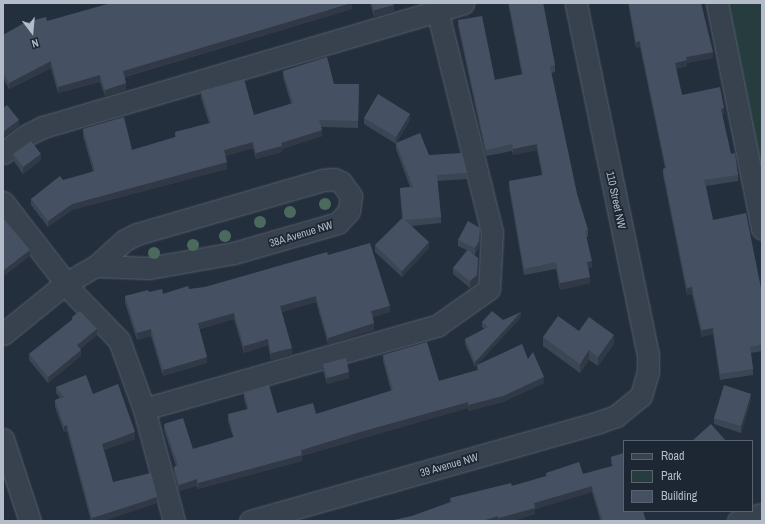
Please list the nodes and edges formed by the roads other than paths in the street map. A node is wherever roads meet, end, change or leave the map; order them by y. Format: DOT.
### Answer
graph roads {
  1 [pos="463,3"];
  2 [pos="576,3"];
  3 [pos="717,3"];
  4 [pos="437,10"];
  5 [pos="3,153"];
  6 [pos="3,202"];
  7 [pos="762,229"];
  8 [pos="96,266"];
  9 [pos="66,283"];
  10 [pos="3,334"];
  11 [pos="641,396"];
  12 [pos="144,409"];
  13 [pos="3,440"];
  14 [pos="762,514"];
  15 [pos="30,521"];
  16 [pos="174,521"];
  17 [pos="250,521"];
  18 [pos="738,521"];
  1 -- 4 [label="street"];
  2 -- 11 [label="street, 110 Street NW"];
  3 -- 7 [label="street"];
  4 -- 5 [label="street"];
  4 -- 12 [label="street"];
  6 -- 9 [label="street"];
  8 -- 8 [label="street, 38A Avenue NW"];
  8 -- 9 [label="street, 38A Avenue NW"];
  9 -- 10 [label="street, 38A Avenue NW"];
  9 -- 12 [label="street"];
  11 -- 17 [label="street, 39 Avenue NW"];
  12 -- 16 [label="street"];
  13 -- 15 [label="street"];
  14 -- 18 [label="street"];
}
